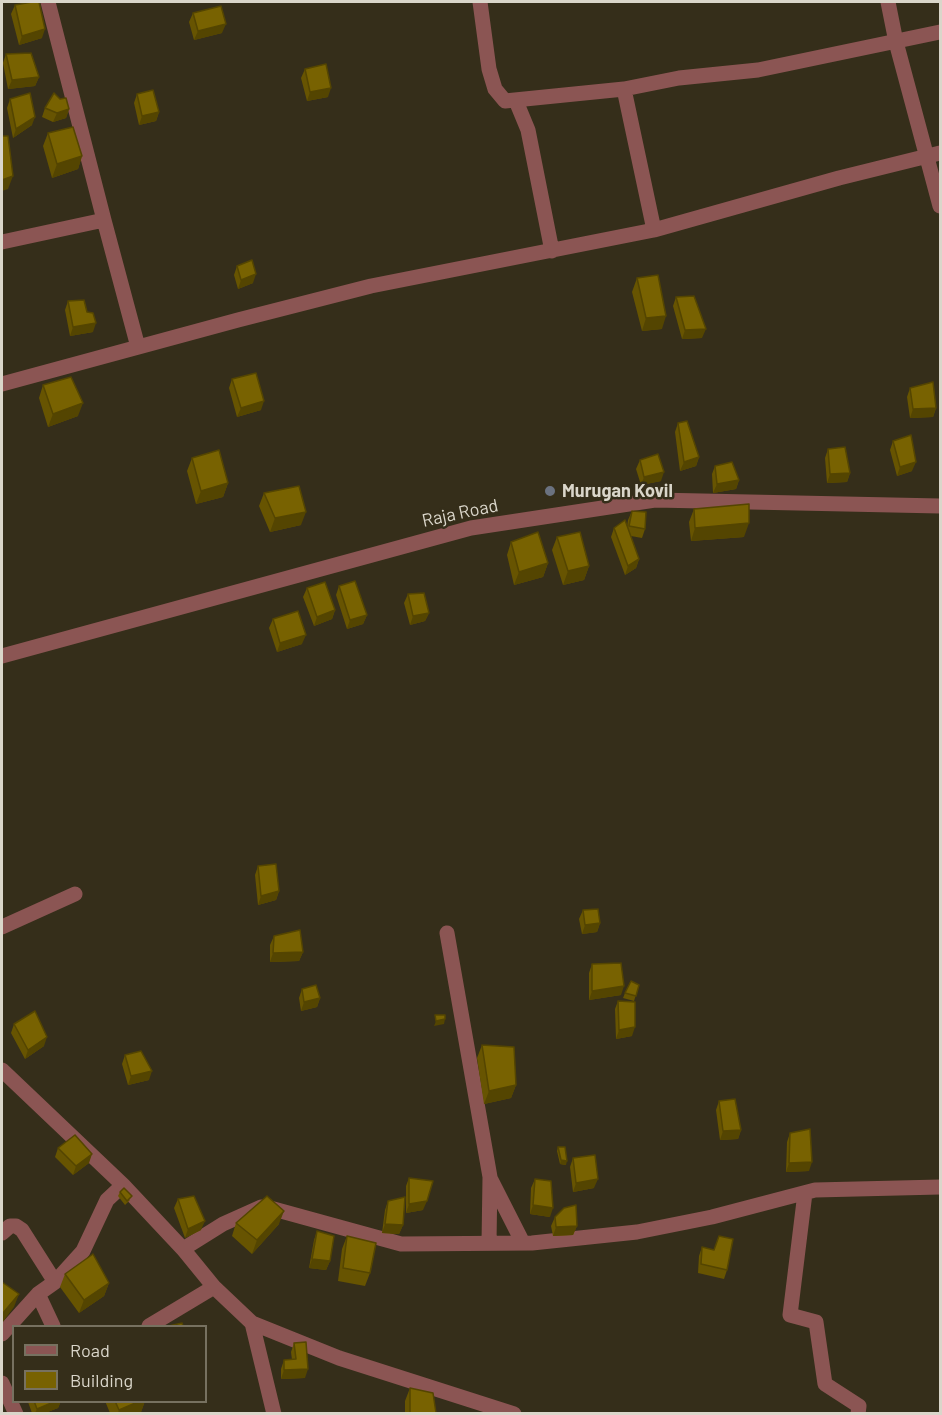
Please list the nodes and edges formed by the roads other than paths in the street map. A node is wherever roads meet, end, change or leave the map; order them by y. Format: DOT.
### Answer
graph roads {
  1 [pos="48,2"];
  2 [pos="480,2"];
  3 [pos="888,2"];
  4 [pos="940,32"];
  5 [pos="896,42"];
  6 [pos="624,89"];
  7 [pos="516,101"];
  8 [pos="934,154"];
  9 [pos="940,206"];
  10 [pos="104,220"];
  11 [pos="654,230"];
  12 [pos="2,242"];
  13 [pos="552,251"];
  14 [pos="138,347"];
  15 [pos="2,384"];
  16 [pos="940,506"];
  17 [pos="2,656"];
  18 [pos="75,894"];
  19 [pos="2,927"];
  20 [pos="447,933"];
  21 [pos="2,1070"];
  22 [pos="490,1177"];
  23 [pos="123,1185"];
  24 [pos="940,1187"];
  25 [pos="805,1193"];
  26 [pos="2,1233"];
  27 [pos="489,1243"];
  28 [pos="523,1243"];
  29 [pos="183,1250"];
  30 [pos="54,1282"];
  31 [pos="214,1287"];
  32 [pos="38,1294"];
  33 [pos="252,1323"];
  34 [pos="54,1325"];
  35 [pos="151,1325"];
  36 [pos="2,1334"];
  37 [pos="2,1383"];
  38 [pos="16,1413"];
  39 [pos="274,1413"];
  40 [pos="513,1413"];
  41 [pos="858,1413"];
  1 -- 10 [label="street"];
  2 -- 7 [label="street"];
  3 -- 5 [label="street"];
  4 -- 5 [label="street"];
  5 -- 6 [label="street"];
  5 -- 8 [label="street"];
  6 -- 7 [label="street"];
  6 -- 11 [label="street"];
  7 -- 13 [label="street"];
  8 -- 9 [label="street"];
  8 -- 11 [label="street"];
  10 -- 12 [label="street"];
  10 -- 14 [label="street"];
  11 -- 13 [label="street"];
  13 -- 14 [label="street"];
  14 -- 15 [label="street"];
  16 -- 17 [label="street, Raja Road"];
  18 -- 19 [label="street"];
  20 -- 22 [label="street"];
  21 -- 23 [label="street"];
  22 -- 27 [label="street"];
  22 -- 28 [label="street"];
  23 -- 29 [label="street"];
  23 -- 30 [label="street"];
  24 -- 25 [label="street"];
  25 -- 28 [label="street"];
  25 -- 41 [label="street"];
  26 -- 30 [label="street"];
  27 -- 28 [label="street"];
  27 -- 29 [label="street"];
  29 -- 31 [label="street"];
  30 -- 32 [label="street"];
  31 -- 33 [label="street"];
  31 -- 35 [label="street"];
  32 -- 34 [label="street"];
  32 -- 36 [label="street"];
  33 -- 39 [label="street"];
  33 -- 40 [label="street"];
  37 -- 38 [label="street"];
}
